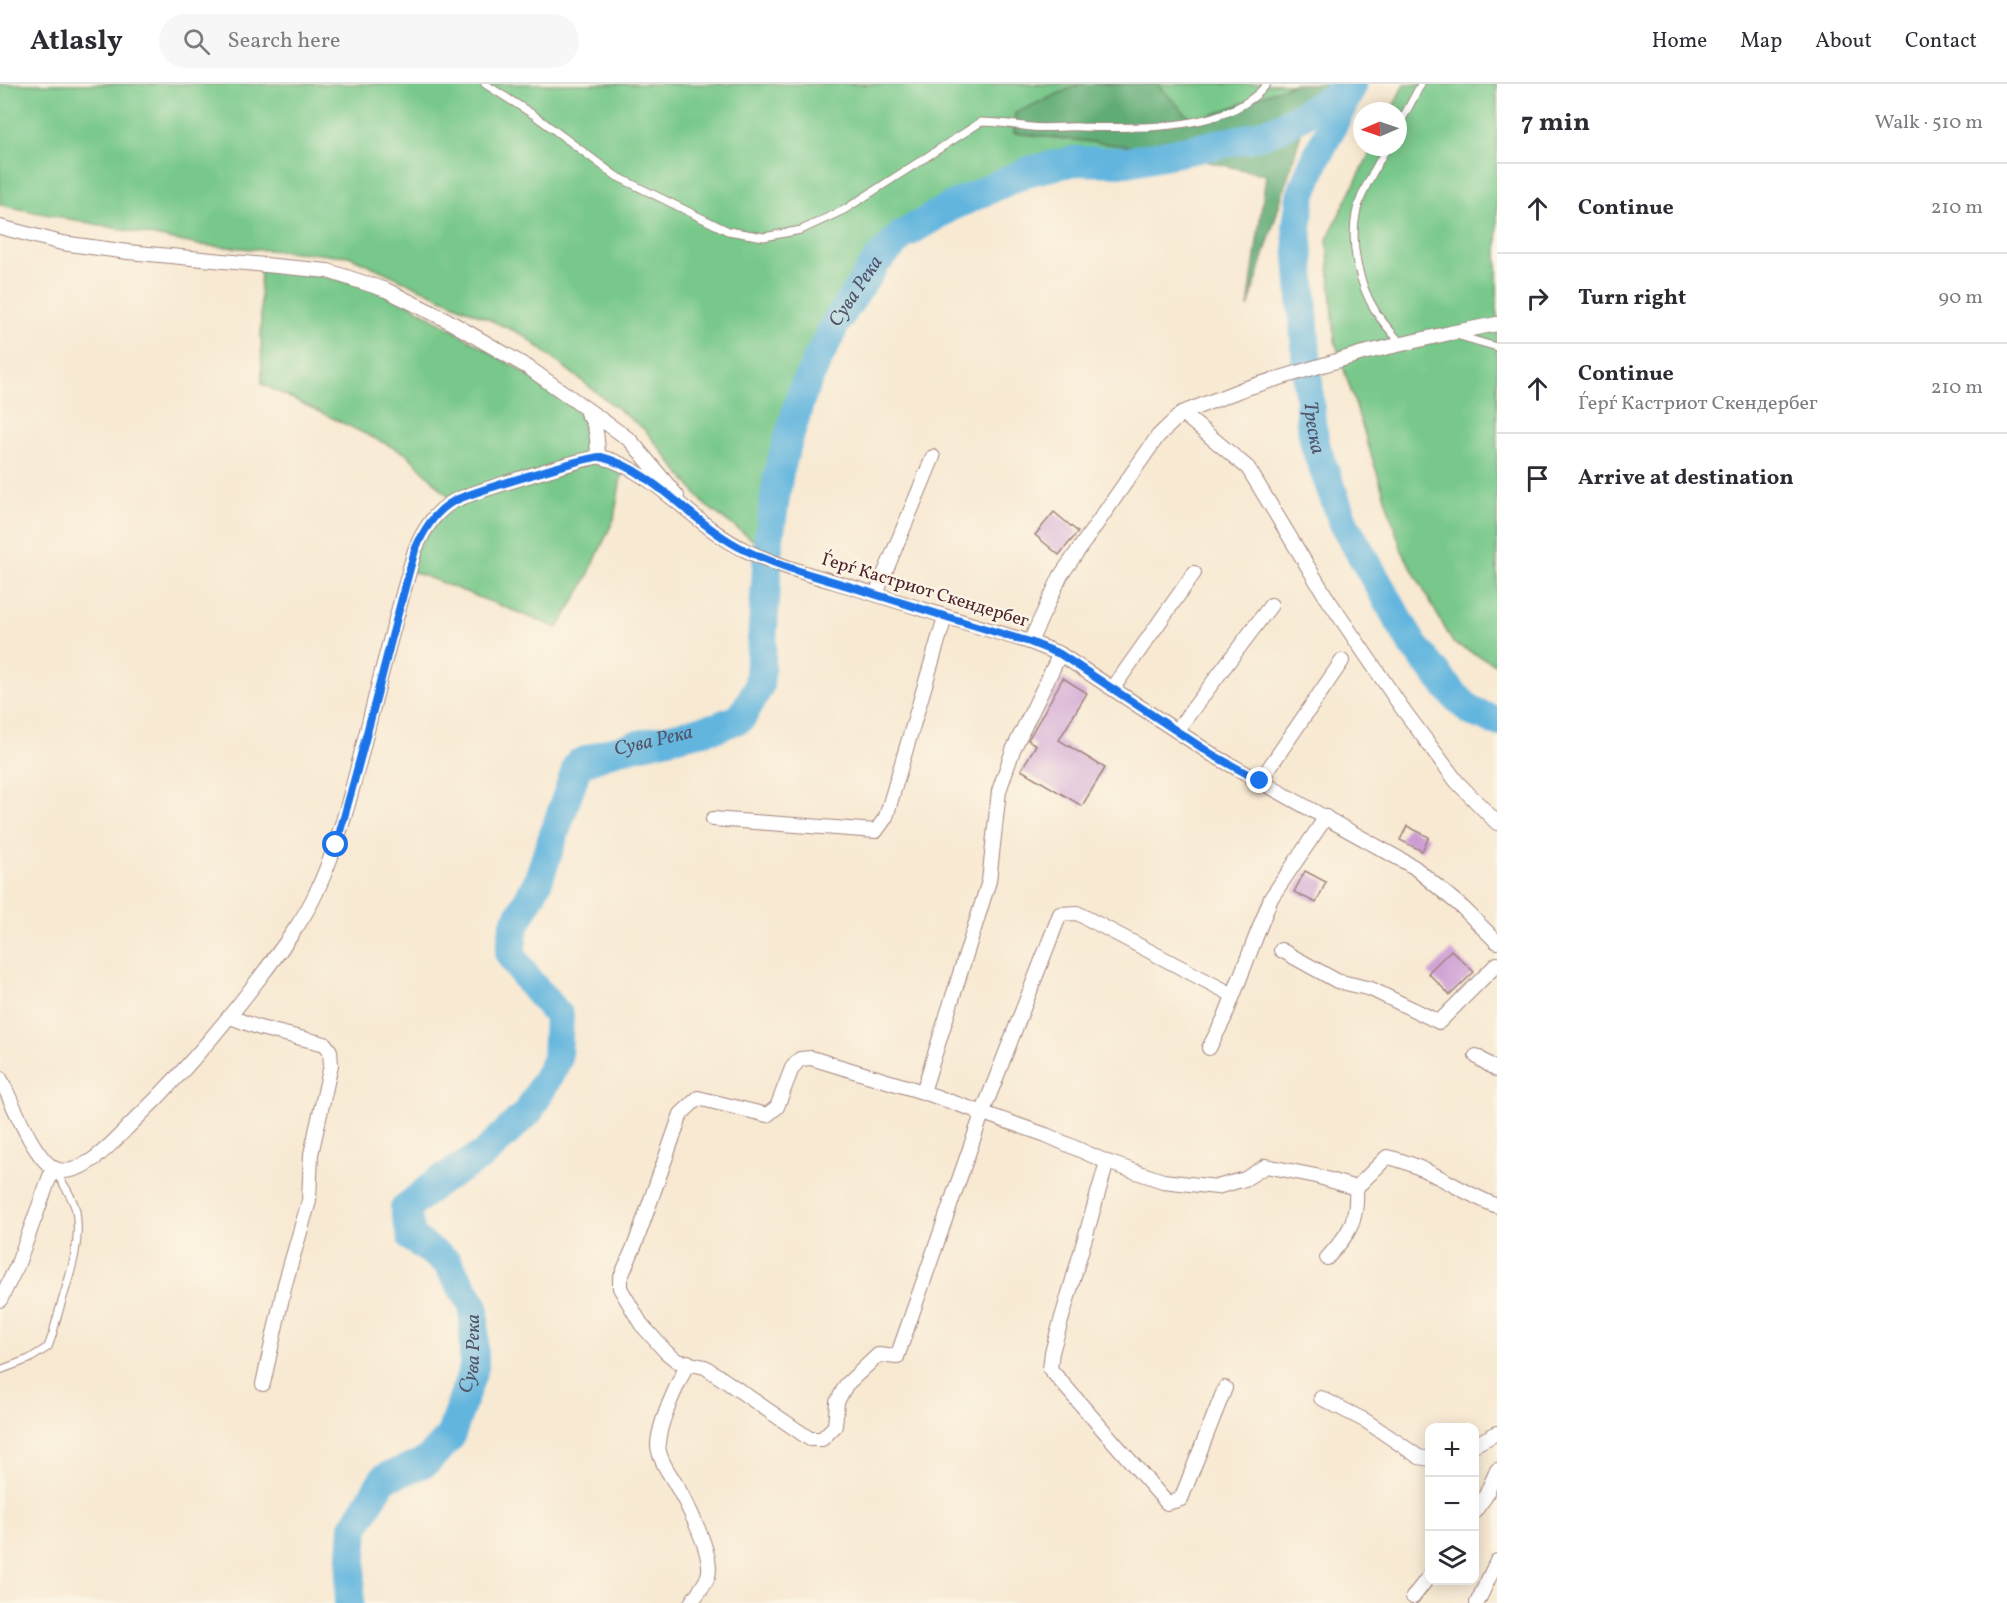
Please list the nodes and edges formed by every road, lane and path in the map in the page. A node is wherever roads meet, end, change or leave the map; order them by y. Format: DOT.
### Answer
graph roads {
  1 [pos="484,84"];
  2 [pos="1267,84"];
  3 [pos="1421,84"];
  4 [pos="1407,110"];
  5 [pos="1382,156"];
  6 [pos="2,229"];
  7 [pos="1497,324"];
  8 [pos="1450,333"];
  9 [pos="1402,344"];
  10 [pos="1497,347"];
  11 [pos="581,406"];
  12 [pos="1182,413"];
  13 [pos="598,456"];
  14 [pos="933,457"];
  15 [pos="692,514"];
  16 [pos="1194,573"];
  17 [pos="876,594"];
  18 [pos="1271,605"];
  19 [pos="945,617"];
  20 [pos="1030,642"];
  21 [pos="1060,654"];
  22 [pos="1342,661"];
  23 [pos="1113,688"];
  24 [pos="1177,730"];
  25 [pos="1260,781"];
  26 [pos="1326,817"];
  27 [pos="713,819"];
  28 [pos="1497,823"];
  29 [pos="1497,942"];
  30 [pos="1281,950"];
  31 [pos="1497,964"];
  32 [pos="1233,995"];
  33 [pos="230,1017"];
  34 [pos="1209,1048"];
  35 [pos="1476,1056"];
  36 [pos="1497,1070"];
  37 [pos="0,1078"];
  38 [pos="923,1092"];
  39 [pos="982,1114"];
  40 [pos="1107,1162"];
  41 [pos="53,1168"];
  42 [pos="1356,1188"];
  43 [pos="1497,1206"];
  44 [pos="1327,1258"];
  45 [pos="0,1300"];
  46 [pos="688,1362"];
  47 [pos="0,1370"];
  48 [pos="263,1384"];
  49 [pos="1225,1388"];
  50 [pos="1321,1398"];
  51 [pos="1497,1433"];
  52 [pos="1479,1442"];
  53 [pos="1425,1458"];
  54 [pos="1497,1470"];
  55 [pos="1479,1505"];
  56 [pos="1497,1561"];
  57 [pos="1425,1581"];
  58 [pos="1413,1597"];
  59 [pos="691,1603"];
  60 [pos="1477,1603"];
  1 -- 2 [label="lane"];
  3 -- 4 [label="lane"];
  5 -- 9 [label="lane"];
  6 -- 11 [label="street"];
  7 -- 8 [label="street"];
  8 -- 9 [label="street"];
  8 -- 10 [label="lane"];
  9 -- 12 [label="street"];
  11 -- 13 [label="street"];
  11 -- 15 [label="street"];
  12 -- 20 [label="street"];
  12 -- 28 [label="street"];
  13 -- 15 [label="street"];
  13 -- 33 [label="street"];
  14 -- 17 [label="street"];
  15 -- 17 [label="street, Ѓерѓ Кастриот Скендербег"];
  16 -- 23 [label="street"];
  17 -- 19 [label="street, Ѓерѓ Кастриот Скендербег"];
  18 -- 24 [label="street"];
  19 -- 20 [label="street, Ѓерѓ Кастриот Скендербег"];
  19 -- 27 [label="street"];
  20 -- 21 [label="street, Ѓерѓ Кастриот Скендербег"];
  21 -- 23 [label="street, Ѓерѓ Кастриот Скендербег"];
  21 -- 38 [label="street"];
  22 -- 25 [label="street"];
  23 -- 24 [label="street, Ѓерѓ Кастриот Скендербег"];
  24 -- 25 [label="street, Ѓерѓ Кастриот Скендербег"];
  25 -- 26 [label="street, Ѓерѓ Кастриот Скендербег"];
  26 -- 29 [label="street, Ѓерѓ Кастриот Скендербег"];
  26 -- 32 [label="street"];
  30 -- 31 [label="street"];
  32 -- 34 [label="street"];
  32 -- 39 [label="street"];
  33 -- 41 [label="street"];
  33 -- 48 [label="street"];
  35 -- 36 [label="street"];
  37 -- 41 [label="street"];
  38 -- 39 [label="street"];
  38 -- 46 [label="street"];
  39 -- 40 [label="street"];
  39 -- 46 [label="street"];
  40 -- 42 [label="street"];
  40 -- 49 [label="street"];
  41 -- 45 [label="street"];
  41 -- 47 [label="lane"];
  42 -- 43 [label="street"];
  42 -- 44 [label="street"];
  46 -- 59 [label="street"];
  50 -- 53 [label="street"];
  51 -- 52 [label="street"];
  54 -- 55 [label="street"];
  56 -- 60 [label="street"];
  57 -- 58 [label="street"];
}
